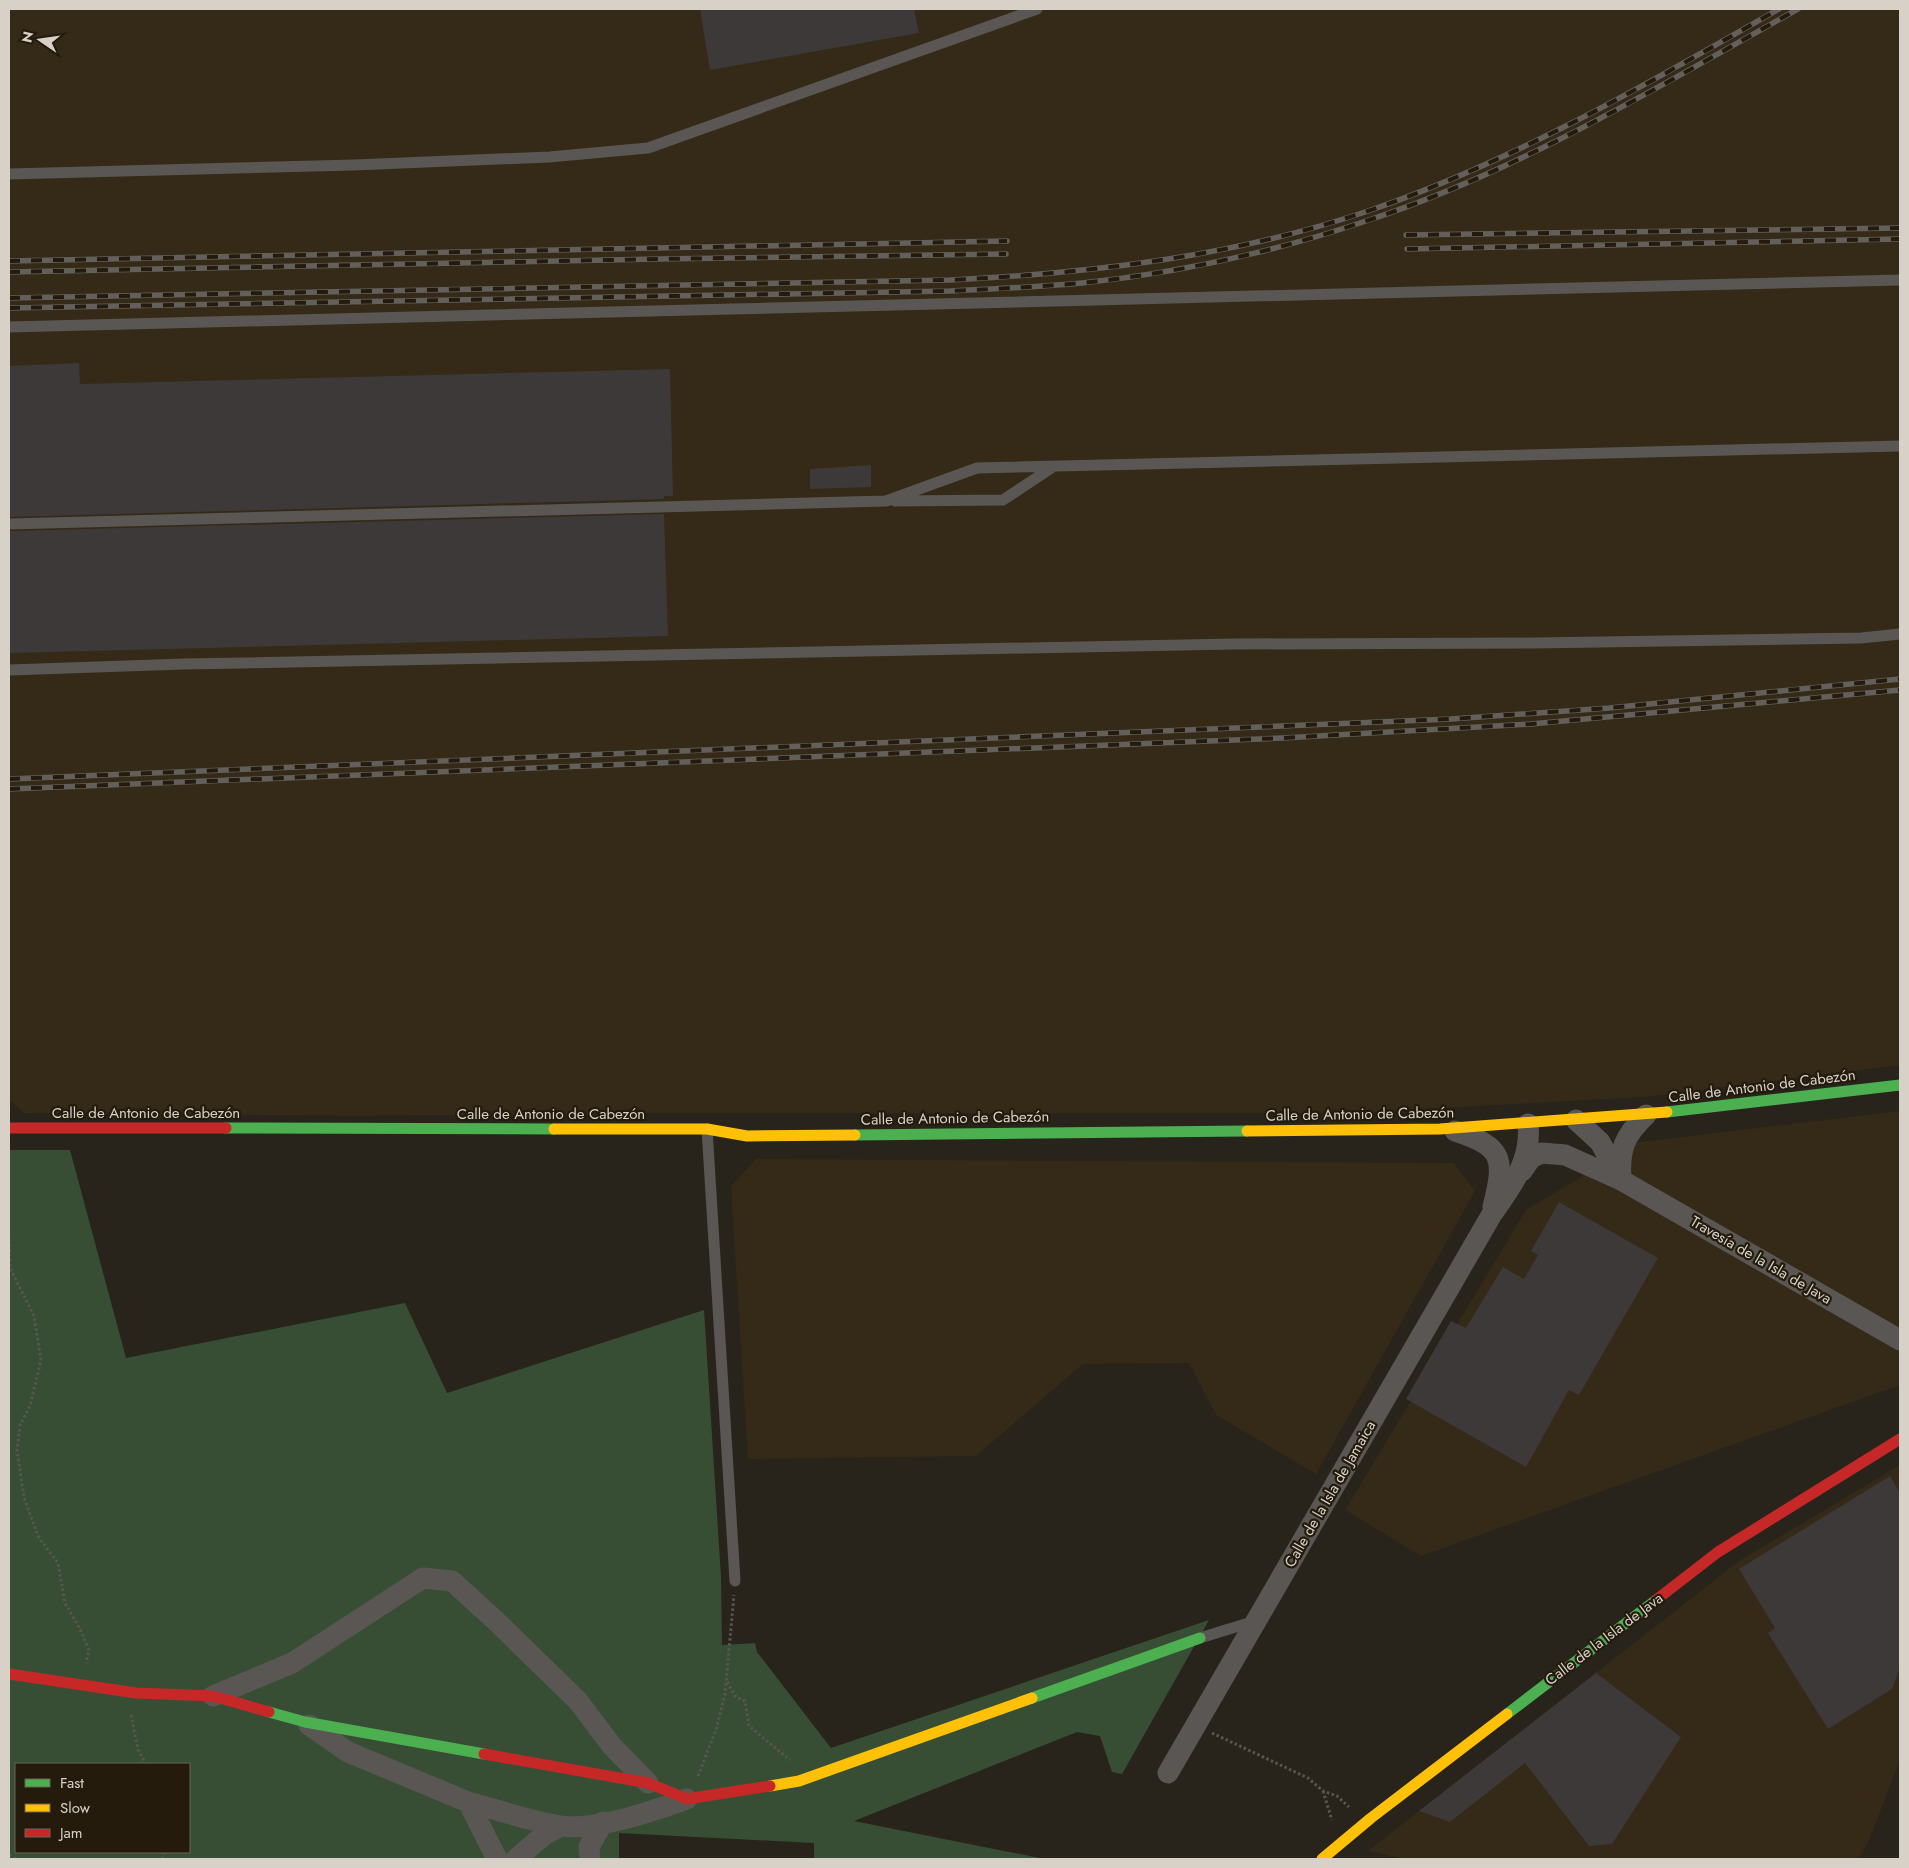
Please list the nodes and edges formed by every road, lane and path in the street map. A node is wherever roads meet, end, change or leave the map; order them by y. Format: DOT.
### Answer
graph roads {
  1 [pos="1037,9"];
  2 [pos="9,174"];
  3 [pos="1900,280"];
  4 [pos="9,327"];
  5 [pos="1900,446"];
  6 [pos="1054,467"];
  7 [pos="886,501"];
  8 [pos="9,524"];
  9 [pos="1900,634"];
  10 [pos="9,670"];
  11 [pos="1900,1085"];
  12 [pos="1646,1115"];
  13 [pos="1576,1120"];
  14 [pos="1528,1124"];
  15 [pos="9,1128"];
  16 [pos="1449,1128"];
  17 [pos="707,1130"];
  18 [pos="1519,1176"];
  19 [pos="1621,1180"];
  20 [pos="1492,1214"];
  21 [pos="9,1239"];
  22 [pos="1900,1340"];
  23 [pos="1900,1439"];
  24 [pos="735,1581"];
  25 [pos="1257,1620"];
  26 [pos="1200,1638"];
  27 [pos="9,1674"];
  28 [pos="727,1681"];
  29 [pos="82,1686"];
  30 [pos="131,1693"];
  31 [pos="213,1696"];
  32 [pos="305,1722"];
  33 [pos="1211,1732"];
  34 [pos="145,1763"];
  35 [pos="1168,1773"];
  36 [pos="798,1781"];
  37 [pos="648,1783"];
  38 [pos="1323,1791"];
  39 [pos="687,1799"];
  40 [pos="468,1802"];
  41 [pos="1349,1807"];
  42 [pos="1332,1820"];
  43 [pos="603,1822"];
  44 [pos="561,1826"];
  45 [pos="9,1856"];
  46 [pos="16,1859"];
  47 [pos="497,1859"];
  48 [pos="516,1859"];
  49 [pos="590,1859"];
  50 [pos="1322,1859"];
  1 -- 2 [label="lane"];
  3 -- 4 [label="lane"];
  5 -- 6 [label="lane"];
  6 -- 7 [label="lane"];
  6 -- 7 [label="lane"];
  7 -- 8 [label="lane"];
  9 -- 10 [label="lane"];
  11 -- 12 [label="street, Calle de Antonio de Cabezón"];
  12 -- 13 [label="street, Calle de Antonio de Cabezón"];
  12 -- 19 [label="street"];
  13 -- 14 [label="street, Calle de Antonio de Cabezón"];
  13 -- 19 [label="street"];
  14 -- 16 [label="street, Calle de Antonio de Cabezón"];
  14 -- 18 [label="street, Calle de la Isla de Jamaica"];
  15 -- 17 [label="street, Calle de Antonio de Cabezón"];
  16 -- 17 [label="street, Calle de Antonio de Cabezón"];
  16 -- 20 [label="street, Calle de la Isla de Jamaica"];
  17 -- 24 [label="lane"];
  18 -- 19 [label="street, Travesía de la Isla de Java"];
  18 -- 20 [label="street, Calle de la Isla de Jamaica"];
  19 -- 22 [label="street, Travesía de la Isla de Java"];
  20 -- 25 [label="street, Calle de la Isla de Jamaica"];
  21 -- 29 [label="path"];
  23 -- 50 [label="street, Calle de la Isla de Java"];
  24 -- 28 [label="path"];
  25 -- 26 [label="lane"];
  25 -- 35 [label="street, Calle de la Isla de Jamaica"];
  26 -- 36 [label="street"];
  27 -- 29 [label="street"];
  28 -- 36 [label="path"];
  28 -- 39 [label="path"];
  29 -- 30 [label="street"];
  30 -- 31 [label="street"];
  30 -- 34 [label="path"];
  31 -- 32 [label="street"];
  31 -- 37 [label="street"];
  32 -- 37 [label="street"];
  32 -- 40 [label="street"];
  33 -- 38 [label="path"];
  36 -- 39 [label="street"];
  37 -- 39 [label="street"];
  38 -- 41 [label="path"];
  38 -- 42 [label="path"];
  39 -- 43 [label="street"];
  40 -- 44 [label="street"];
  40 -- 47 [label="street"];
  43 -- 44 [label="street"];
  43 -- 49 [label="street"];
  44 -- 48 [label="street"];
  45 -- 46 [label="path"];
}
